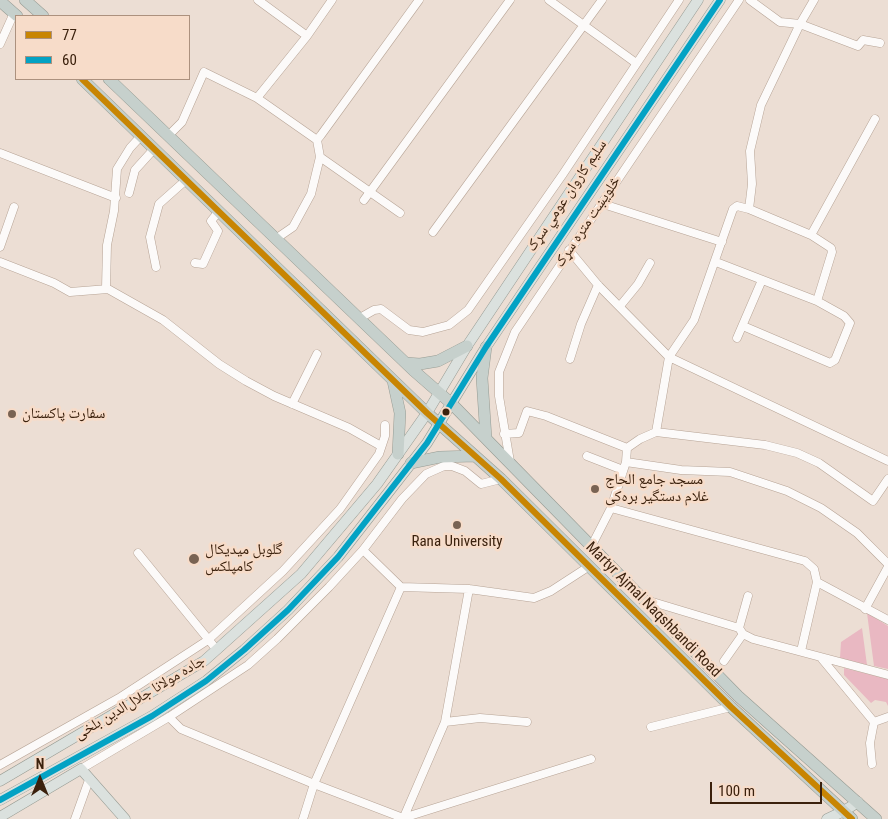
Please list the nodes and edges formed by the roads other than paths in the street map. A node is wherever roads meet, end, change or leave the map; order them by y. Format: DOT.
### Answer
graph roads {
  1 [pos="26,0"];
  2 [pos="258,0"];
  3 [pos="332,0"];
  4 [pos="419,0"];
  5 [pos="510,0"];
  6 [pos="549,0"];
  7 [pos="602,0"];
  8 [pos="679,0"];
  9 [pos="698,0"];
  10 [pos="720,0"];
  11 [pos="739,0"];
  12 [pos="750,0"];
  13 [pos="814,0"];
  14 [pos="0,1"];
  15 [pos="16,15"];
  16 [pos="42,15"];
  17 [pos="15,17"];
  18 [pos="800,24"];
  19 [pos="584,26"];
  20 [pos="307,36"];
  21 [pos="880,43"];
  22 [pos="0,44"];
  23 [pos="636,63"];
  24 [pos="83,80"];
  25 [pos="110,80"];
  26 [pos="257,98"];
  27 [pos="875,119"];
  28 [pos="169,135"];
  29 [pos="141,136"];
  30 [pos="318,140"];
  31 [pos="154,149"];
  32 [pos="0,153"];
  33 [pos="320,157"];
  34 [pos="186,180"];
  35 [pos="371,191"];
  36 [pos="130,193"];
  37 [pos="116,198"];
  38 [pos="364,200"];
  39 [pos="603,204"];
  40 [pos="14,207"];
  41 [pos="749,209"];
  42 [pos="218,211"];
  43 [pos="400,213"];
  44 [pos="433,232"];
  45 [pos="811,236"];
  46 [pos="277,238"];
  47 [pos="722,242"];
  48 [pos="0,247"];
  49 [pos="569,250"];
  50 [pos="0,262"];
  51 [pos="716,262"];
  52 [pos="195,263"];
  53 [pos="650,263"];
  54 [pos="156,267"];
  55 [pos="762,280"];
  56 [pos="598,285"];
  57 [pos="106,288"];
  58 [pos="817,301"];
  59 [pos="620,306"];
  60 [pos="360,318"];
  61 [pos="743,326"];
  62 [pos="737,338"];
  63 [pos="467,346"];
  64 [pos="486,347"];
  65 [pos="317,354"];
  66 [pos="669,356"];
  67 [pos="570,359"];
  68 [pos="406,363"];
  69 [pos="393,380"];
  70 [pos="438,393"];
  71 [pos="292,404"];
  72 [pos="452,404"];
  73 [pos="427,413"];
  74 [pos="440,423"];
  75 [pos="385,426"];
  76 [pos="656,432"];
  77 [pos="504,434"];
  78 [pos="486,438"];
  79 [pos="381,446"];
  80 [pos="627,448"];
  81 [pos="398,454"];
  82 [pos="474,456"];
  83 [pos="587,456"];
  84 [pos="888,461"];
  85 [pos="411,463"];
  86 [pos="511,464"];
  87 [pos="624,466"];
  88 [pos="501,479"];
  89 [pos="887,484"];
  90 [pos="390,488"];
  91 [pos="402,499"];
  92 [pos="611,508"];
  93 [pos="591,547"];
  94 [pos="363,550"];
  95 [pos="138,553"];
  96 [pos="887,562"];
  97 [pos="588,567"];
  98 [pos="817,582"];
  99 [pos="400,587"];
  100 [pos="469,589"];
  101 [pos="748,596"];
  102 [pos="644,600"];
  103 [pos="865,609"];
  104 [pos="888,620"];
  105 [pos="741,632"];
  106 [pos="208,640"];
  107 [pos="217,650"];
  108 [pos="801,651"];
  109 [pos="822,659"];
  110 [pos="724,661"];
  111 [pos="888,675"];
  112 [pos="731,707"];
  113 [pos="169,717"];
  114 [pos="888,717"];
  115 [pos="446,722"];
  116 [pos="527,722"];
  117 [pos="874,722"];
  118 [pos="651,727"];
  119 [pos="590,759"];
  120 [pos="872,764"];
  121 [pos="0,765"];
  122 [pos="81,769"];
  123 [pos="89,780"];
  124 [pos="0,781"];
  125 [pos="314,784"];
  126 [pos="0,800"];
  127 [pos="858,802"];
  128 [pos="848,815"];
  129 [pos="0,817"];
  130 [pos="75,819"];
  131 [pos="124,819"];
  132 [pos="303,819"];
  133 [pos="403,819"];
  134 [pos="827,819"];
  135 [pos="876,819"];
  1 -- 16 [label="highway"];
  2 -- 20 [label="street"];
  3 -- 20 [label="street"];
  4 -- 30 [label="street"];
  5 -- 35 [label="street"];
  6 -- 19 [label="street"];
  7 -- 19 [label="street"];
  8 -- 23 [label="street"];
  9 -- 63 [label="main road, سلیم کاروان عومي سړک"];
  10 -- 64 [label="main road, جاده مولانا جلال‌الدین بلخی"];
  11 -- 39 [label="street, څلویښت متره سړک"];
  12 -- 18 [label="street"];
  13 -- 18 [label="street"];
  14 -- 15 [label="highway"];
  17 -- 22 [label="street"];
  18 -- 21 [label="street"];
  18 -- 41 [label="street"];
  19 -- 23 [label="street"];
  19 -- 44 [label="street"];
  20 -- 26 [label="street"];
  23 -- 60 [label="street"];
  24 -- 29 [label="highway, Martyr Ajmal Naqshbandi Road"];
  25 -- 28 [label="highway, Martyr Ajmal Naqshbandi Road"];
  26 -- 28 [label="street"];
  26 -- 30 [label="street"];
  27 -- 45 [label="street"];
  28 -- 46 [label="highway, Martyr Ajmal Naqshbandi Road"];
  29 -- 31 [label="highway, Martyr Ajmal Naqshbandi Road"];
  29 -- 37 [label="street"];
  30 -- 33 [label="street"];
  31 -- 34 [label="highway, Martyr Ajmal Naqshbandi Road"];
  31 -- 36 [label="street"];
  32 -- 37 [label="street"];
  33 -- 35 [label="street"];
  33 -- 46 [label="street"];
  34 -- 42 [label="highway, Martyr Ajmal Naqshbandi Road"];
  34 -- 54 [label="street"];
  35 -- 38 [label="street"];
  35 -- 43 [label="street"];
  37 -- 57 [label="street"];
  39 -- 47 [label="street"];
  39 -- 49 [label="street, څلویښت متره سړک"];
  40 -- 48 [label="street"];
  41 -- 45 [label="street"];
  41 -- 47 [label="street"];
  42 -- 52 [label="street"];
  42 -- 69 [label="highway, Martyr Ajmal Naqshbandi Road"];
  45 -- 58 [label="street"];
  46 -- 60 [label="highway, Martyr Ajmal Naqshbandi Road"];
  47 -- 51 [label="street"];
  49 -- 56 [label="street"];
  49 -- 77 [label="street, څلویښت متره سړک"];
  50 -- 57 [label="street"];
  51 -- 55 [label="street"];
  51 -- 66 [label="street"];
  53 -- 59 [label="street"];
  55 -- 58 [label="street"];
  55 -- 61 [label="street"];
  56 -- 59 [label="street"];
  56 -- 67 [label="street"];
  57 -- 71 [label="street"];
  58 -- 61 [label="street"];
  59 -- 66 [label="street"];
  60 -- 68 [label="highway, Martyr Ajmal Naqshbandi Road"];
  61 -- 62 [label="street"];
  63 -- 68 [label="highway"];
  63 -- 70 [label="main road, سلیم کاروان عومي سړک"];
  64 -- 72 [label="main road, جاده مولانا جلال‌الدین بلخی"];
  64 -- 78 [label="highway"];
  65 -- 71 [label="street"];
  66 -- 76 [label="street"];
  66 -- 84 [label="street"];
  68 -- 70 [label="highway, Martyr Ajmal Naqshbandi Road"];
  69 -- 73 [label="highway, Martyr Ajmal Naqshbandi Road"];
  69 -- 81 [label="highway"];
  70 -- 72 [label="highway, Martyr Ajmal Naqshbandi Road"];
  70 -- 73 [label="main road, جاده مولانا جلال‌الدین بلخی"];
  71 -- 79 [label="street"];
  72 -- 74 [label="main road, جاده مولانا جلال‌الدین بلخی"];
  72 -- 78 [label="highway, Martyr Ajmal Naqshbandi Road"];
  73 -- 74 [label="highway, Martyr Ajmal Naqshbandi Road"];
  73 -- 81 [label="main road, جاده مولانا جلال‌الدین بلخی"];
  74 -- 82 [label="highway, Martyr Ajmal Naqshbandi Road"];
  74 -- 85 [label="main road, جاده مولانا جلال‌الدین بلخی"];
  75 -- 79 [label="street"];
  76 -- 80 [label="street"];
  76 -- 89 [label="street"];
  77 -- 80 [label="street"];
  77 -- 86 [label="street, څلویښت متره سړک"];
  78 -- 86 [label="highway, Martyr Ajmal Naqshbandi Road"];
  79 -- 106 [label="street"];
  80 -- 87 [label="street"];
  81 -- 107 [label="main road, جاده مولانا جلال‌الدین بلخی"];
  82 -- 85 [label="highway"];
  82 -- 88 [label="highway, Martyr Ajmal Naqshbandi Road"];
  83 -- 87 [label="street"];
  85 -- 90 [label="main road, جاده مولانا جلال‌الدین بلخی"];
  86 -- 93 [label="highway, Martyr Ajmal Naqshbandi Road"];
  87 -- 92 [label="street"];
  87 -- 96 [label="street"];
  88 -- 91 [label="street"];
  88 -- 97 [label="highway, Martyr Ajmal Naqshbandi Road"];
  90 -- 91 [label="street"];
  90 -- 126 [label="main road, جاده مولانا جلال‌الدین بلخی"];
  91 -- 94 [label="street"];
  92 -- 93 [label="street"];
  92 -- 98 [label="street"];
  93 -- 102 [label="highway, Martyr Ajmal Naqshbandi Road"];
  94 -- 99 [label="street"];
  94 -- 113 [label="street"];
  95 -- 106 [label="street"];
  96 -- 103 [label="street"];
  97 -- 100 [label="street"];
  97 -- 112 [label="highway, Martyr Ajmal Naqshbandi Road"];
  98 -- 103 [label="street"];
  98 -- 108 [label="street"];
  99 -- 100 [label="street"];
  99 -- 125 [label="street"];
  100 -- 115 [label="street"];
  101 -- 105 [label="street"];
  102 -- 105 [label="street"];
  102 -- 127 [label="highway, Martyr Ajmal Naqshbandi Road"];
  103 -- 104 [label="street"];
  105 -- 108 [label="street"];
  105 -- 110 [label="street"];
  106 -- 107 [label="street"];
  106 -- 121 [label="street"];
  107 -- 124 [label="main road, جاده مولانا جلال‌الدین بلخی"];
  108 -- 109 [label="street"];
  109 -- 111 [label="street"];
  109 -- 117 [label="street"];
  112 -- 118 [label="street"];
  112 -- 128 [label="highway, Martyr Ajmal Naqshbandi Road"];
  113 -- 122 [label="street"];
  113 -- 125 [label="street"];
  114 -- 117 [label="street"];
  115 -- 116 [label="street"];
  115 -- 133 [label="street"];
  117 -- 120 [label="street"];
  119 -- 133 [label="street"];
  122 -- 123 [label="main road"];
  122 -- 129 [label="main road"];
  123 -- 130 [label="street"];
  123 -- 131 [label="main road"];
  125 -- 132 [label="street"];
  125 -- 133 [label="street"];
  127 -- 128 [label="main road"];
  127 -- 135 [label="highway, Martyr Ajmal Naqshbandi Road"];
  128 -- 134 [label="main road"];
}
